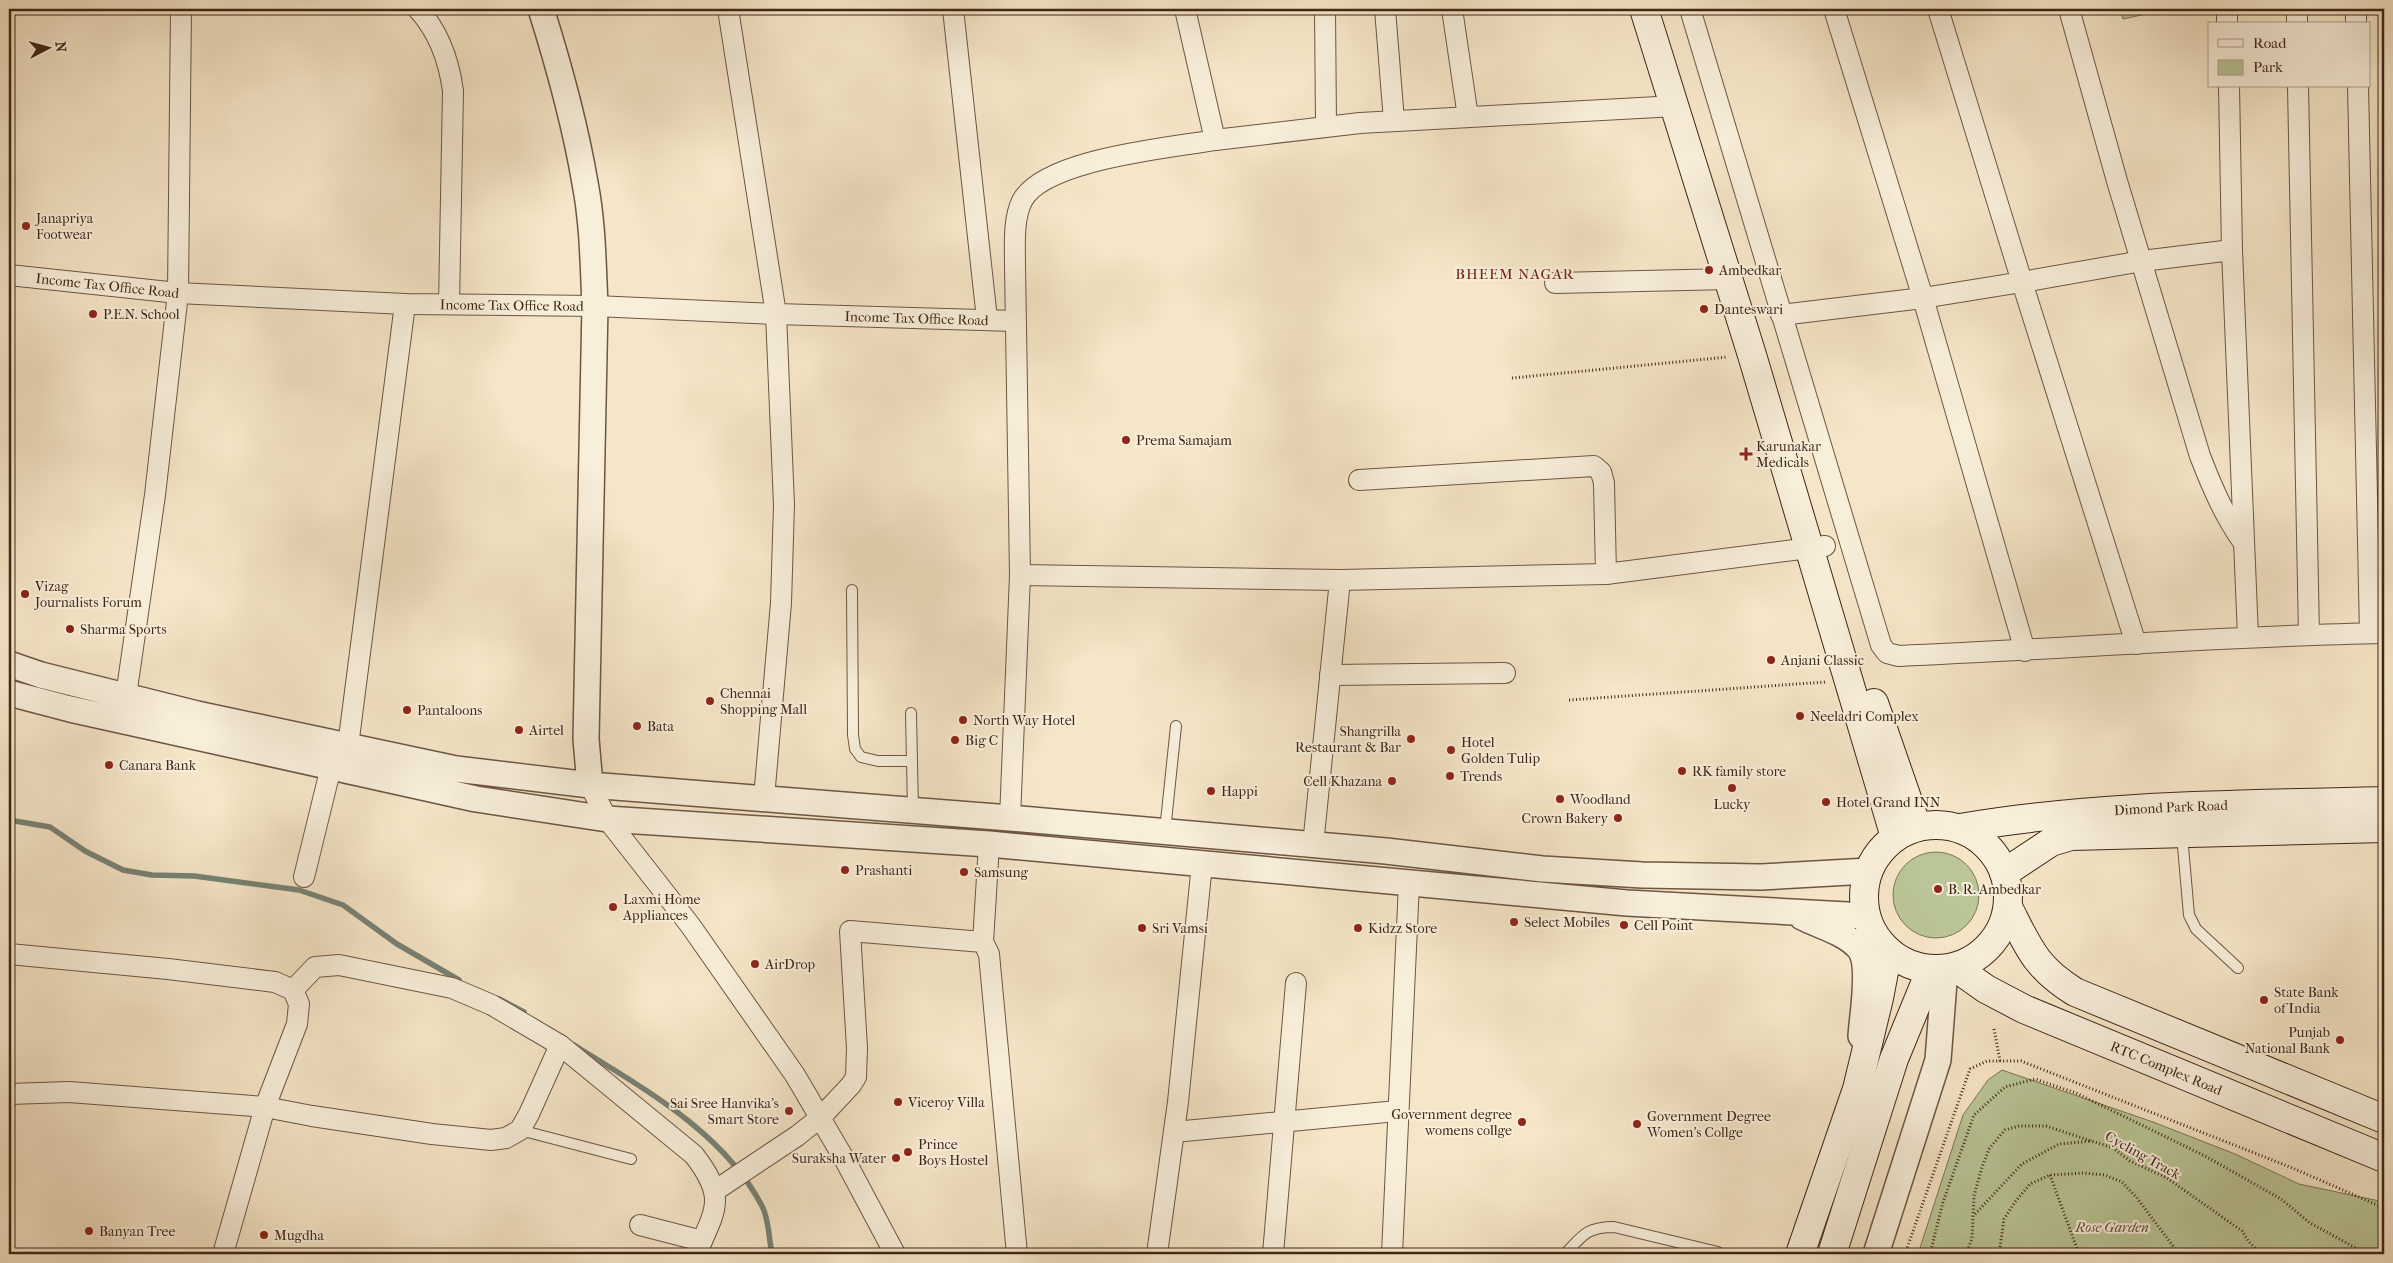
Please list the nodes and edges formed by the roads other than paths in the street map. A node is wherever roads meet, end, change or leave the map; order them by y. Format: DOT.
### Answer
graph roads {
  1 [pos="181,9"];
  2 [pos="418,9"];
  3 [pos="541,9"];
  4 [pos="728,9"];
  5 [pos="953,9"];
  6 [pos="1185,9"];
  7 [pos="1325,9"];
  8 [pos="1385,9"];
  9 [pos="1452,9"];
  10 [pos="1644,9"];
  11 [pos="1660,9"];
  12 [pos="1690,9"];
  13 [pos="1834,9"];
  14 [pos="1938,9"];
  15 [pos="2069,9"];
  16 [pos="2227,9"];
  17 [pos="2297,9"];
  18 [pos="2356,9"];
  19 [pos="2227,22"];
  20 [pos="2297,22"];
  21 [pos="2356,22"];
  22 [pos="2229,88"];
  23 [pos="2298,88"];
  24 [pos="2358,88"];
  25 [pos="1676,106"];
  26 [pos="1468,117"];
  27 [pos="1394,121"];
  28 [pos="1326,125"];
  29 [pos="1215,140"];
  30 [pos="2232,250"];
  31 [pos="2142,261"];
  32 [pos="9,275"];
  33 [pos="1729,279"];
  34 [pos="2022,282"];
  35 [pos="1555,283"];
  36 [pos="178,293"];
  37 [pos="1923,298"];
  38 [pos="405,304"];
  39 [pos="449,304"];
  40 [pos="595,306"];
  41 [pos="776,314"];
  42 [pos="1781,315"];
  43 [pos="988,319"];
  44 [pos="1015,321"];
  45 [pos="1360,480"];
  46 [pos="2243,542"];
  47 [pos="1816,547"];
  48 [pos="1606,574"];
  49 [pos="1020,575"];
  50 [pos="1340,580"];
  51 [pos="852,590"];
  52 [pos="2377,633"];
  53 [pos="2310,635"];
  54 [pos="2248,637"];
  55 [pos="2136,644"];
  56 [pos="2025,651"];
  57 [pos="9,664"];
  58 [pos="1505,673"];
  59 [pos="1330,675"];
  60 [pos="9,693"];
  61 [pos="126,696"];
  62 [pos="911,713"];
  63 [pos="1176,726"];
  64 [pos="348,746"];
  65 [pos="912,762"];
  66 [pos="331,766"];
  67 [pos="590,785"];
  68 [pos="764,798"];
  69 [pos="2384,801"];
  70 [pos="913,812"];
  71 [pos="1010,818"];
  72 [pos="607,819"];
  73 [pos="1960,828"];
  74 [pos="2384,828"];
  75 [pos="1165,832"];
  76 [pos="1906,832"];
  77 [pos="2182,834"];
  78 [pos="989,844"];
  79 [pos="1313,845"];
  80 [pos="1202,864"];
  81 [pos="1868,871"];
  82 [pos="2004,873"];
  83 [pos="304,877"];
  84 [pos="1408,883"];
  85 [pos="2008,907"];
  86 [pos="1790,912"];
  87 [pos="1866,916"];
  88 [pos="983,942"];
  89 [pos="1888,951"];
  90 [pos="9,954"];
  91 [pos="2238,968"];
  92 [pos="1944,969"];
  93 [pos="1296,983"];
  94 [pos="293,990"];
  95 [pos="560,1045"];
  96 [pos="1857,1089"];
  97 [pos="9,1094"];
  98 [pos="265,1107"];
  99 [pos="1398,1112"];
  100 [pos="821,1116"];
  101 [pos="2384,1119"];
  102 [pos="1284,1121"];
  103 [pos="520,1130"];
  104 [pos="1174,1132"];
  105 [pos="2384,1158"];
  106 [pos="631,1159"];
  107 [pos="716,1190"];
  108 [pos="640,1225"];
  109 [pos="699,1248"];
  110 [pos="1718,1252"];
  111 [pos="224,1254"];
  112 [pos="895,1254"];
  113 [pos="1017,1254"];
  114 [pos="1157,1254"];
  115 [pos="1273,1254"];
  116 [pos="1392,1254"];
  117 [pos="1565,1254"];
  118 [pos="1800,1254"];
  119 [pos="1832,1254"];
  120 [pos="1876,1254"];
  1 -- 36 [label="street"];
  2 -- 39 [label="street"];
  3 -- 40 [label="street"];
  4 -- 41 [label="street"];
  5 -- 43 [label="street"];
  6 -- 29 [label="street"];
  7 -- 28 [label="street"];
  8 -- 27 [label="street"];
  9 -- 26 [label="street"];
  10 -- 25 [label="main road"];
  11 -- 47 [label="main road"];
  12 -- 42 [label="street"];
  13 -- 37 [label="street"];
  14 -- 34 [label="street"];
  15 -- 31 [label="street"];
  16 -- 19 [label="street"];
  17 -- 20 [label="street"];
  18 -- 21 [label="street"];
  22 -- 30 [label="street"];
  23 -- 53 [label="street"];
  24 -- 52 [label="street"];
  25 -- 26 [label="street"];
  25 -- 33 [label="main road"];
  26 -- 27 [label="street"];
  27 -- 28 [label="street"];
  28 -- 29 [label="street"];
  29 -- 44 [label="street"];
  30 -- 31 [label="street"];
  30 -- 46 [label="street"];
  31 -- 34 [label="street"];
  31 -- 46 [label="street"];
  32 -- 36 [label="street, Income Tax Office Road"];
  33 -- 35 [label="street"];
  33 -- 47 [label="main road"];
  34 -- 37 [label="street"];
  34 -- 55 [label="street"];
  36 -- 38 [label="street, Income Tax Office Road"];
  36 -- 61 [label="street"];
  37 -- 42 [label="street"];
  37 -- 56 [label="street"];
  38 -- 39 [label="street, Income Tax Office Road"];
  38 -- 64 [label="street"];
  39 -- 40 [label="street, Income Tax Office Road"];
  40 -- 41 [label="street, Income Tax Office Road"];
  40 -- 67 [label="street"];
  41 -- 43 [label="street, Income Tax Office Road"];
  41 -- 68 [label="street"];
  42 -- 56 [label="street"];
  43 -- 44 [label="street, Income Tax Office Road"];
  44 -- 49 [label="street"];
  45 -- 48 [label="street"];
  46 -- 54 [label="street"];
  47 -- 48 [label="street"];
  47 -- 76 [label="main road"];
  47 -- 76 [label="main road"];
  48 -- 50 [label="street"];
  49 -- 50 [label="street"];
  49 -- 71 [label="street"];
  50 -- 59 [label="street"];
  51 -- 65 [label="lane"];
  52 -- 53 [label="street"];
  53 -- 54 [label="street"];
  54 -- 55 [label="street"];
  55 -- 56 [label="street"];
  57 -- 61 [label="street"];
  58 -- 59 [label="street"];
  59 -- 79 [label="street"];
  60 -- 66 [label="street"];
  61 -- 64 [label="street"];
  62 -- 65 [label="lane"];
  63 -- 75 [label="lane"];
  64 -- 67 [label="street"];
  65 -- 70 [label="lane"];
  66 -- 72 [label="street"];
  66 -- 83 [label="street"];
  67 -- 68 [label="street"];
  67 -- 72 [label="street"];
  68 -- 70 [label="street"];
  69 -- 73 [label="main road, Dimond Park Road"];
  70 -- 71 [label="street"];
  71 -- 75 [label="street"];
  72 -- 78 [label="street"];
  72 -- 100 [label="street"];
  73 -- 76 [label="main road"];
  73 -- 82 [label="main road"];
  74 -- 77 [label="main road, Dimond Park Road"];
  75 -- 79 [label="street"];
  76 -- 81 [label="main road"];
  77 -- 82 [label="main road, Dimond Park Road"];
  77 -- 91 [label="lane"];
  78 -- 80 [label="street"];
  78 -- 88 [label="street"];
  79 -- 81 [label="street"];
  80 -- 84 [label="street"];
  80 -- 104 [label="street"];
  81 -- 87 [label="main road"];
  82 -- 85 [label="main road"];
  84 -- 86 [label="street"];
  84 -- 99 [label="street"];
  85 -- 92 [label="main road"];
  85 -- 101 [label="main road"];
  86 -- 87 [label="street"];
  86 -- 96 [label="street"];
  87 -- 89 [label="main road"];
  88 -- 100 [label="street"];
  88 -- 113 [label="street"];
  89 -- 92 [label="main road"];
  89 -- 96 [label="main road"];
  90 -- 94 [label="street"];
  92 -- 105 [label="main road, RTC Complex Road"];
  92 -- 119 [label="main road"];
  92 -- 120 [label="street"];
  93 -- 102 [label="street"];
  94 -- 95 [label="street"];
  94 -- 98 [label="street"];
  95 -- 103 [label="street"];
  95 -- 107 [label="street"];
  96 -- 118 [label="main road"];
  97 -- 98 [label="street"];
  98 -- 103 [label="street"];
  98 -- 111 [label="street"];
  99 -- 102 [label="street"];
  99 -- 116 [label="street"];
  100 -- 107 [label="street"];
  100 -- 112 [label="street"];
  102 -- 104 [label="street"];
  102 -- 115 [label="street"];
  103 -- 106 [label="lane"];
  104 -- 114 [label="street"];
  107 -- 109 [label="street"];
  108 -- 109 [label="street"];
  110 -- 117 [label="lane"];
}
